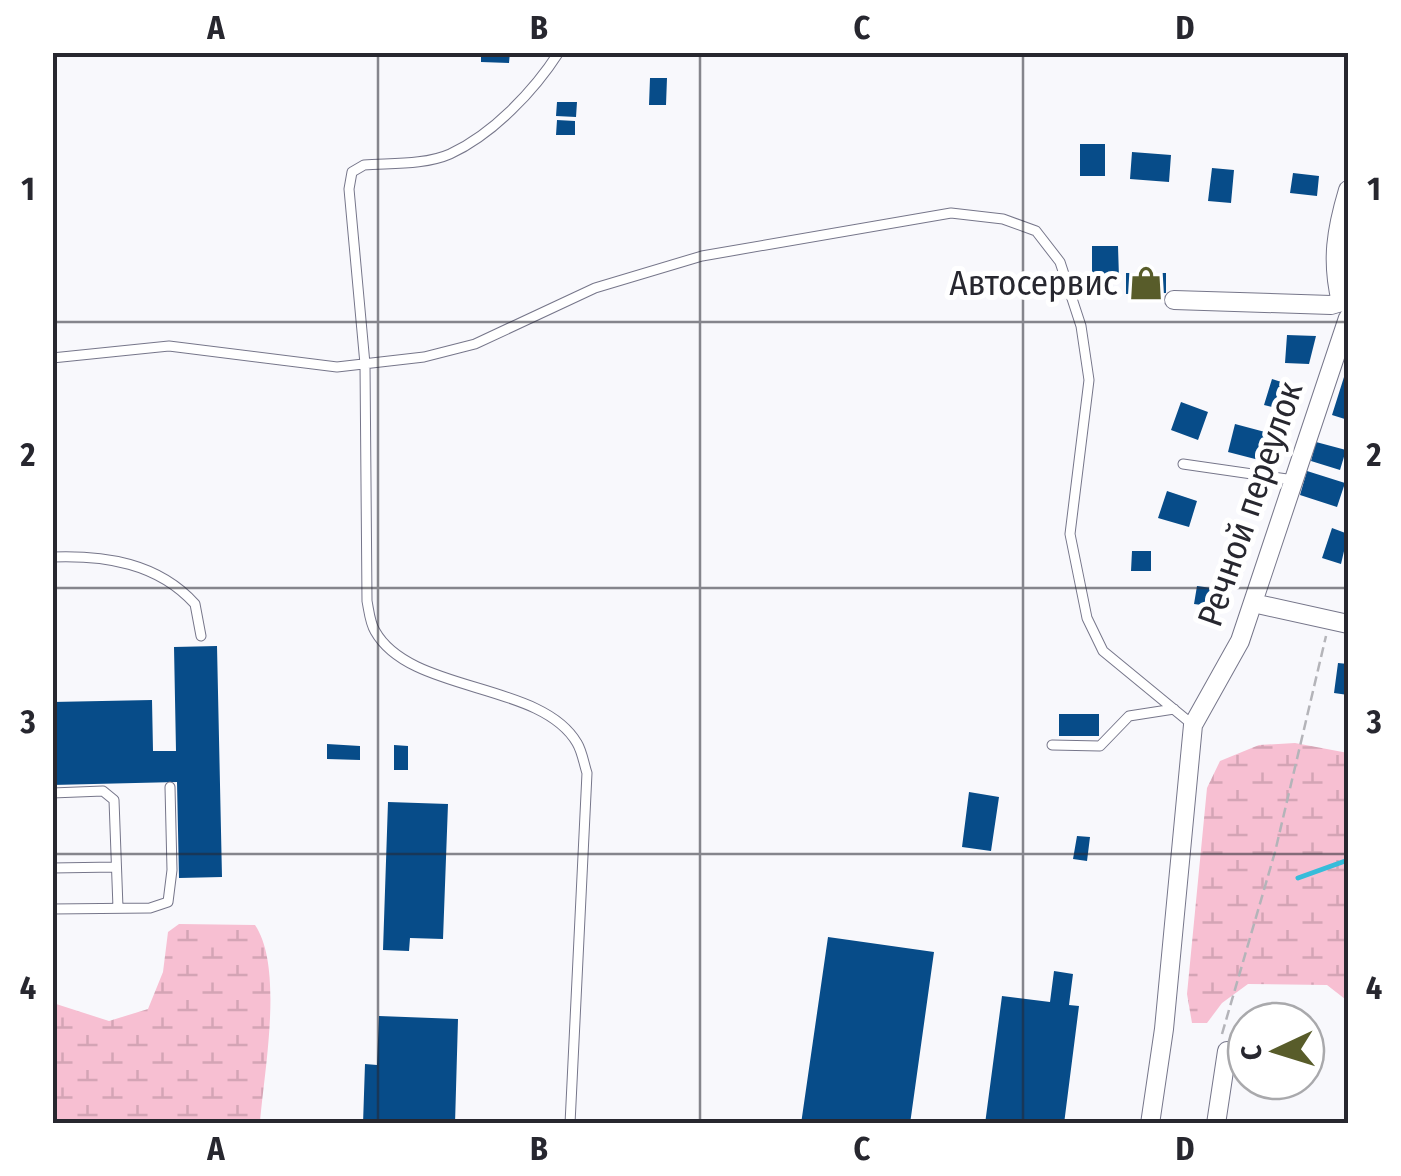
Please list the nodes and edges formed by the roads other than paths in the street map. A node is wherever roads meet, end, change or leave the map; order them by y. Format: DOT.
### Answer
graph roads {
  1 [pos="559,52"];
  2 [pos="1348,190"];
  3 [pos="1174,300"];
  4 [pos="1346,307"];
  5 [pos="52,358"];
  6 [pos="365,364"];
  7 [pos="1182,464"];
  8 [pos="1294,480"];
  9 [pos="52,557"];
  10 [pos="1253,603"];
  11 [pos="1348,624"];
  12 [pos="201,636"];
  13 [pos="1174,708"];
  14 [pos="1193,725"];
  15 [pos="1052,745"];
  16 [pos="170,786"];
  17 [pos="52,793"];
  18 [pos="116,867"];
  19 [pos="52,868"];
  20 [pos="118,908"];
  21 [pos="52,909"];
  22 [pos="1226,1058"];
  23 [pos="570,1124"];
  24 [pos="1150,1124"];
  25 [pos="1216,1124"];
  1 -- 6 [label="lane"];
  2 -- 4 [label="street, Речной переулок"];
  3 -- 4 [label="street"];
  4 -- 8 [label="street, Речной переулок"];
  5 -- 6 [label="lane"];
  6 -- 13 [label="lane"];
  6 -- 23 [label="lane"];
  7 -- 8 [label="lane"];
  8 -- 10 [label="street, Речной переулок"];
  9 -- 12 [label="lane"];
  10 -- 11 [label="street"];
  10 -- 14 [label="street, Речной переулок"];
  13 -- 14 [label="lane"];
  13 -- 15 [label="lane"];
  14 -- 24 [label="street, Речной переулок"];
  16 -- 20 [label="lane"];
  17 -- 18 [label="lane"];
  18 -- 19 [label="lane"];
  18 -- 20 [label="lane"];
  20 -- 21 [label="lane"];
  22 -- 25 [label="street"];
}
